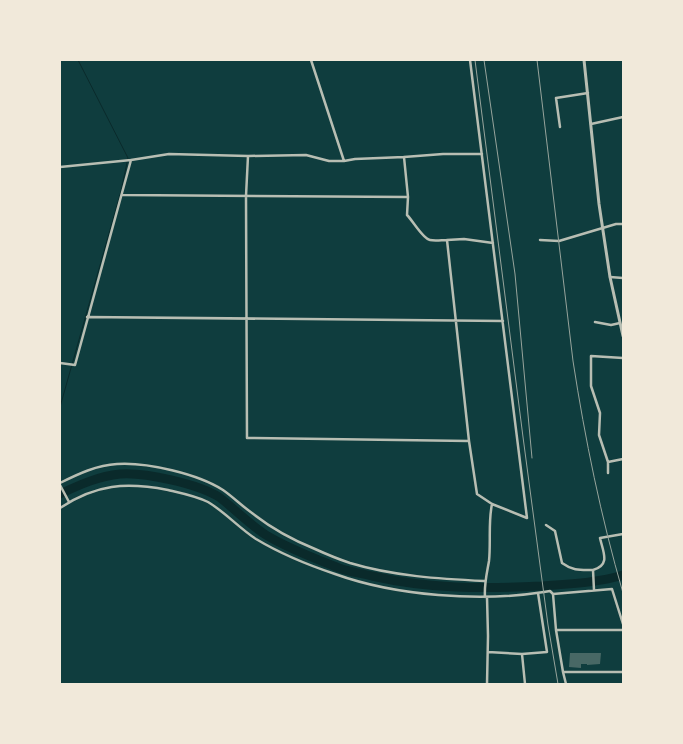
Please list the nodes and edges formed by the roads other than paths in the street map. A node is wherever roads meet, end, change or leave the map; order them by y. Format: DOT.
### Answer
graph roads {
  1 [pos="311,60"];
  2 [pos="470,60"];
  3 [pos="584,60"];
  4 [pos="588,92"];
  5 [pos="623,117"];
  6 [pos="591,124"];
  7 [pos="560,127"];
  8 [pos="482,154"];
  9 [pos="248,156"];
  10 [pos="404,157"];
  11 [pos="132,160"];
  12 [pos="344,161"];
  13 [pos="60,167"];
  14 [pos="123,195"];
  15 [pos="246,196"];
  16 [pos="408,197"];
  17 [pos="623,224"];
  18 [pos="603,229"];
  19 [pos="447,240"];
  20 [pos="540,240"];
  21 [pos="493,242"];
  22 [pos="610,277"];
  23 [pos="623,278"];
  24 [pos="87,317"];
  25 [pos="248,319"];
  26 [pos="457,320"];
  27 [pos="503,321"];
  28 [pos="595,322"];
  29 [pos="620,323"];
  30 [pos="623,336"];
  31 [pos="623,358"];
  32 [pos="60,363"];
  33 [pos="469,441"];
  34 [pos="623,459"];
  35 [pos="608,462"];
  36 [pos="608,473"];
  37 [pos="60,485"];
  38 [pos="68,501"];
  39 [pos="492,504"];
  40 [pos="60,508"];
  41 [pos="546,525"];
  42 [pos="623,534"];
  43 [pos="592,570"];
  44 [pos="485,582"];
  45 [pos="594,590"];
  46 [pos="538,592"];
  47 [pos="553,594"];
  48 [pos="485,596"];
  49 [pos="623,624"];
  50 [pos="556,630"];
  51 [pos="623,630"];
  52 [pos="488,652"];
  53 [pos="522,654"];
  54 [pos="563,672"];
  55 [pos="623,672"];
  56 [pos="487,684"];
  57 [pos="526,684"];
  58 [pos="566,684"];
  1 -- 12 [label="street"];
  2 -- 8 [label="street"];
  3 -- 4 [label="street"];
  4 -- 6 [label="street"];
  4 -- 7 [label="street"];
  5 -- 6 [label="street"];
  6 -- 18 [label="street"];
  8 -- 10 [label="street"];
  8 -- 21 [label="street"];
  9 -- 11 [label="street"];
  9 -- 12 [label="street"];
  9 -- 15 [label="street"];
  10 -- 12 [label="street"];
  10 -- 16 [label="street"];
  11 -- 13 [label="street"];
  11 -- 14 [label="street"];
  14 -- 15 [label="street"];
  14 -- 24 [label="street"];
  15 -- 16 [label="street"];
  15 -- 25 [label="street"];
  16 -- 19 [label="street"];
  17 -- 18 [label="street"];
  18 -- 20 [label="street"];
  18 -- 22 [label="street"];
  19 -- 21 [label="street"];
  19 -- 26 [label="street"];
  21 -- 27 [label="street"];
  22 -- 23 [label="street"];
  22 -- 29 [label="street"];
  24 -- 25 [label="street"];
  24 -- 32 [label="street"];
  25 -- 26 [label="street"];
  25 -- 33 [label="street"];
  26 -- 27 [label="street"];
  26 -- 33 [label="street"];
  27 -- 39 [label="street"];
  28 -- 29 [label="street"];
  29 -- 30 [label="street"];
  31 -- 35 [label="street"];
  33 -- 39 [label="street"];
  34 -- 35 [label="street"];
  35 -- 36 [label="street"];
  37 -- 38 [label="street"];
  37 -- 44 [label="street"];
  38 -- 40 [label="street"];
  38 -- 48 [label="street"];
  39 -- 44 [label="street"];
  41 -- 43 [label="street"];
  42 -- 43 [label="street"];
  43 -- 45 [label="street"];
  44 -- 48 [label="street"];
  45 -- 47 [label="street"];
  45 -- 49 [label="street"];
  46 -- 47 [label="street"];
  46 -- 48 [label="street"];
  46 -- 53 [label="street"];
  47 -- 50 [label="street"];
  48 -- 52 [label="street"];
  50 -- 51 [label="street"];
  50 -- 54 [label="street"];
  52 -- 53 [label="street"];
  52 -- 56 [label="street"];
  53 -- 57 [label="street"];
  54 -- 55 [label="street"];
  54 -- 58 [label="street"];
}
